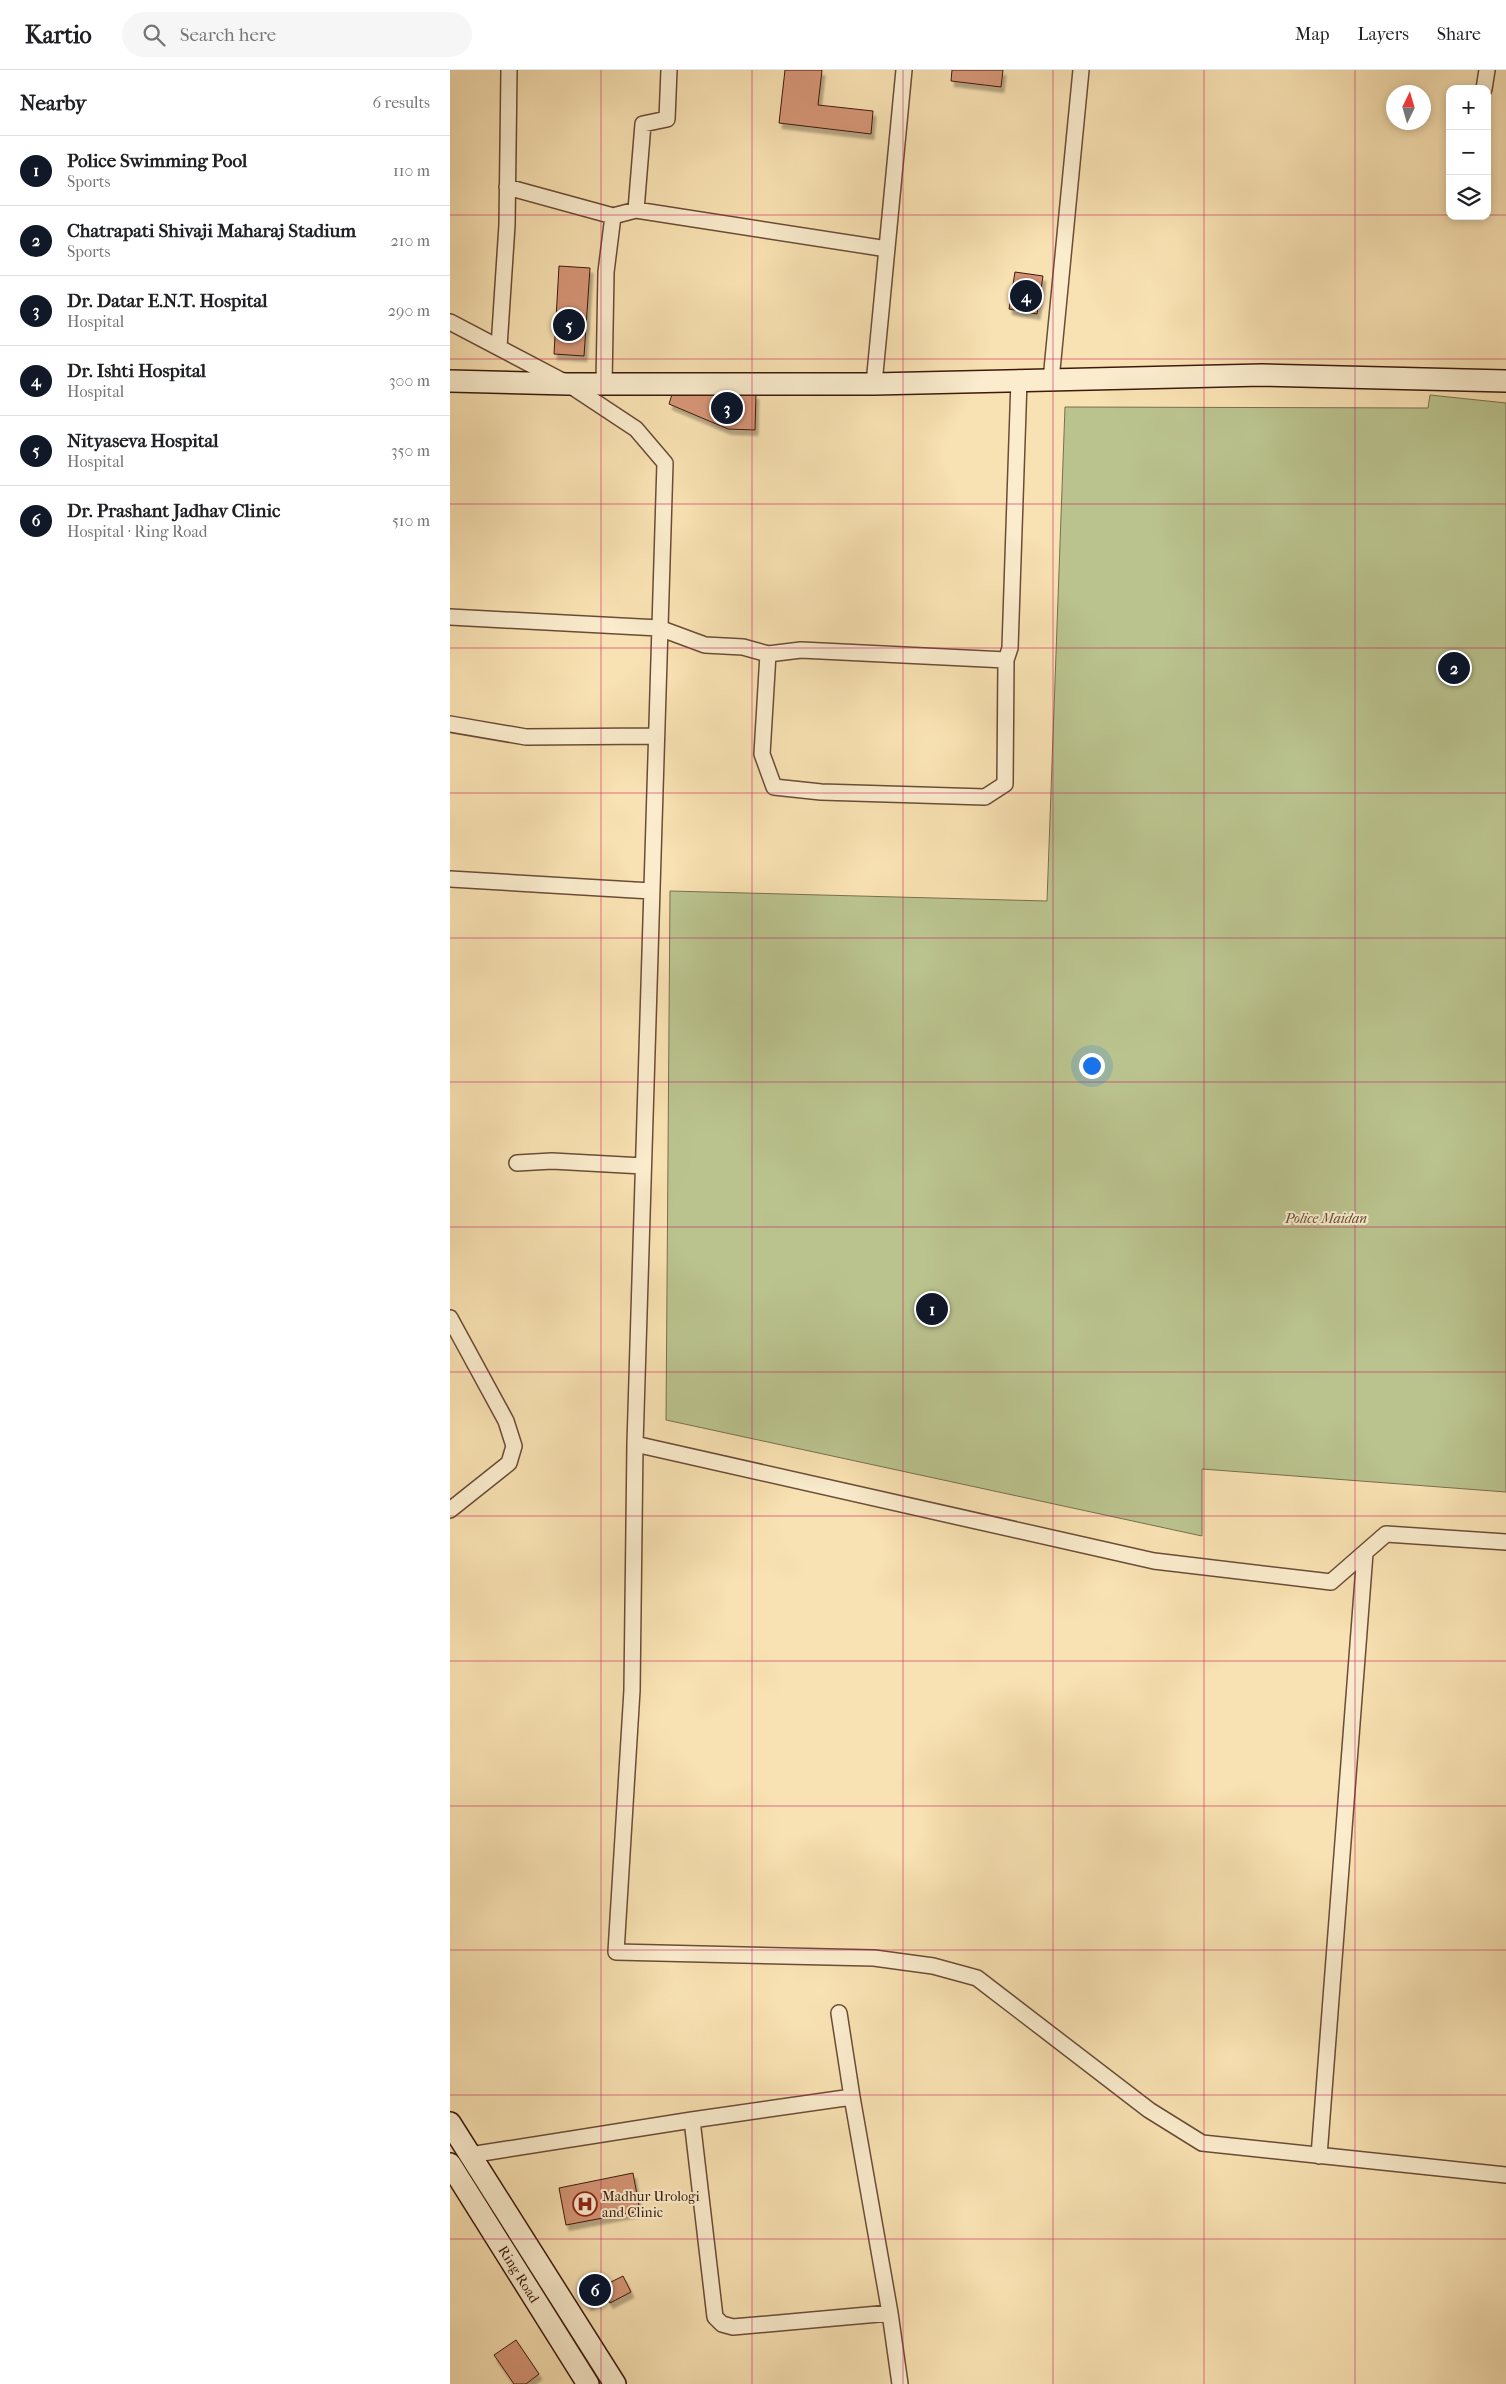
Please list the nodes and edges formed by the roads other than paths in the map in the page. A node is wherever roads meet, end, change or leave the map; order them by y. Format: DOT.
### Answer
graph roads {
  1 [pos="509,70"];
  2 [pos="669,70"];
  3 [pos="904,70"];
  4 [pos="1081,70"];
  5 [pos="1487,70"];
  6 [pos="1485,85"];
  7 [pos="507,187"];
  8 [pos="636,210"];
  9 [pos="613,216"];
  10 [pos="887,249"];
  11 [pos="450,322"];
  12 [pos="499,347"];
  13 [pos="1019,380"];
  14 [pos="1051,380"];
  15 [pos="450,381"];
  16 [pos="1506,381"];
  17 [pos="568,384"];
  18 [pos="604,384"];
  19 [pos="874,384"];
  20 [pos="450,617"];
  21 [pos="659,628"];
  22 [pos="768,654"];
  23 [pos="1006,660"];
  24 [pos="450,724"];
  25 [pos="655,736"];
  26 [pos="450,879"];
  27 [pos="651,890"];
  28 [pos="517,1163"];
  29 [pos="643,1166"];
  30 [pos="450,1318"];
  31 [pos="635,1444"];
  32 [pos="450,1510"];
  33 [pos="1506,1542"];
  34 [pos="1365,1553"];
  35 [pos="840,2013"];
  36 [pos="852,2097"];
  37 [pos="692,2120"];
  38 [pos="450,2123"];
  39 [pos="470,2155"];
  40 [pos="1319,2156"];
  41 [pos="450,2164"];
  42 [pos="1506,2175"];
  43 [pos="890,2312"];
  44 [pos="588,2384"];
  45 [pos="615,2384"];
  46 [pos="900,2384"];
  1 -- 7 [label="street"];
  2 -- 8 [label="street"];
  3 -- 10 [label="street"];
  4 -- 14 [label="street"];
  5 -- 6 [label="street"];
  7 -- 9 [label="street"];
  7 -- 12 [label="street"];
  8 -- 9 [label="street"];
  8 -- 10 [label="street"];
  9 -- 18 [label="street"];
  10 -- 19 [label="street"];
  11 -- 12 [label="street"];
  12 -- 17 [label="street"];
  13 -- 14 [label="street"];
  13 -- 19 [label="street"];
  13 -- 23 [label="street"];
  14 -- 16 [label="street"];
  15 -- 17 [label="street"];
  17 -- 18 [label="street"];
  17 -- 21 [label="street"];
  18 -- 19 [label="street"];
  20 -- 21 [label="street"];
  21 -- 22 [label="street"];
  21 -- 25 [label="street"];
  22 -- 23 [label="street"];
  22 -- 23 [label="street"];
  24 -- 25 [label="street"];
  25 -- 27 [label="street"];
  26 -- 27 [label="street"];
  27 -- 29 [label="street"];
  28 -- 29 [label="street"];
  29 -- 31 [label="street"];
  30 -- 32 [label="street"];
  31 -- 34 [label="street"];
  31 -- 40 [label="street"];
  33 -- 34 [label="street"];
  34 -- 40 [label="street"];
  35 -- 36 [label="street"];
  36 -- 37 [label="street"];
  36 -- 43 [label="street"];
  37 -- 39 [label="street"];
  37 -- 43 [label="street"];
  38 -- 39 [label="street"];
  39 -- 45 [label="street"];
  40 -- 42 [label="street"];
  41 -- 44 [label="street, Ring Road"];
  43 -- 46 [label="street"];
}
